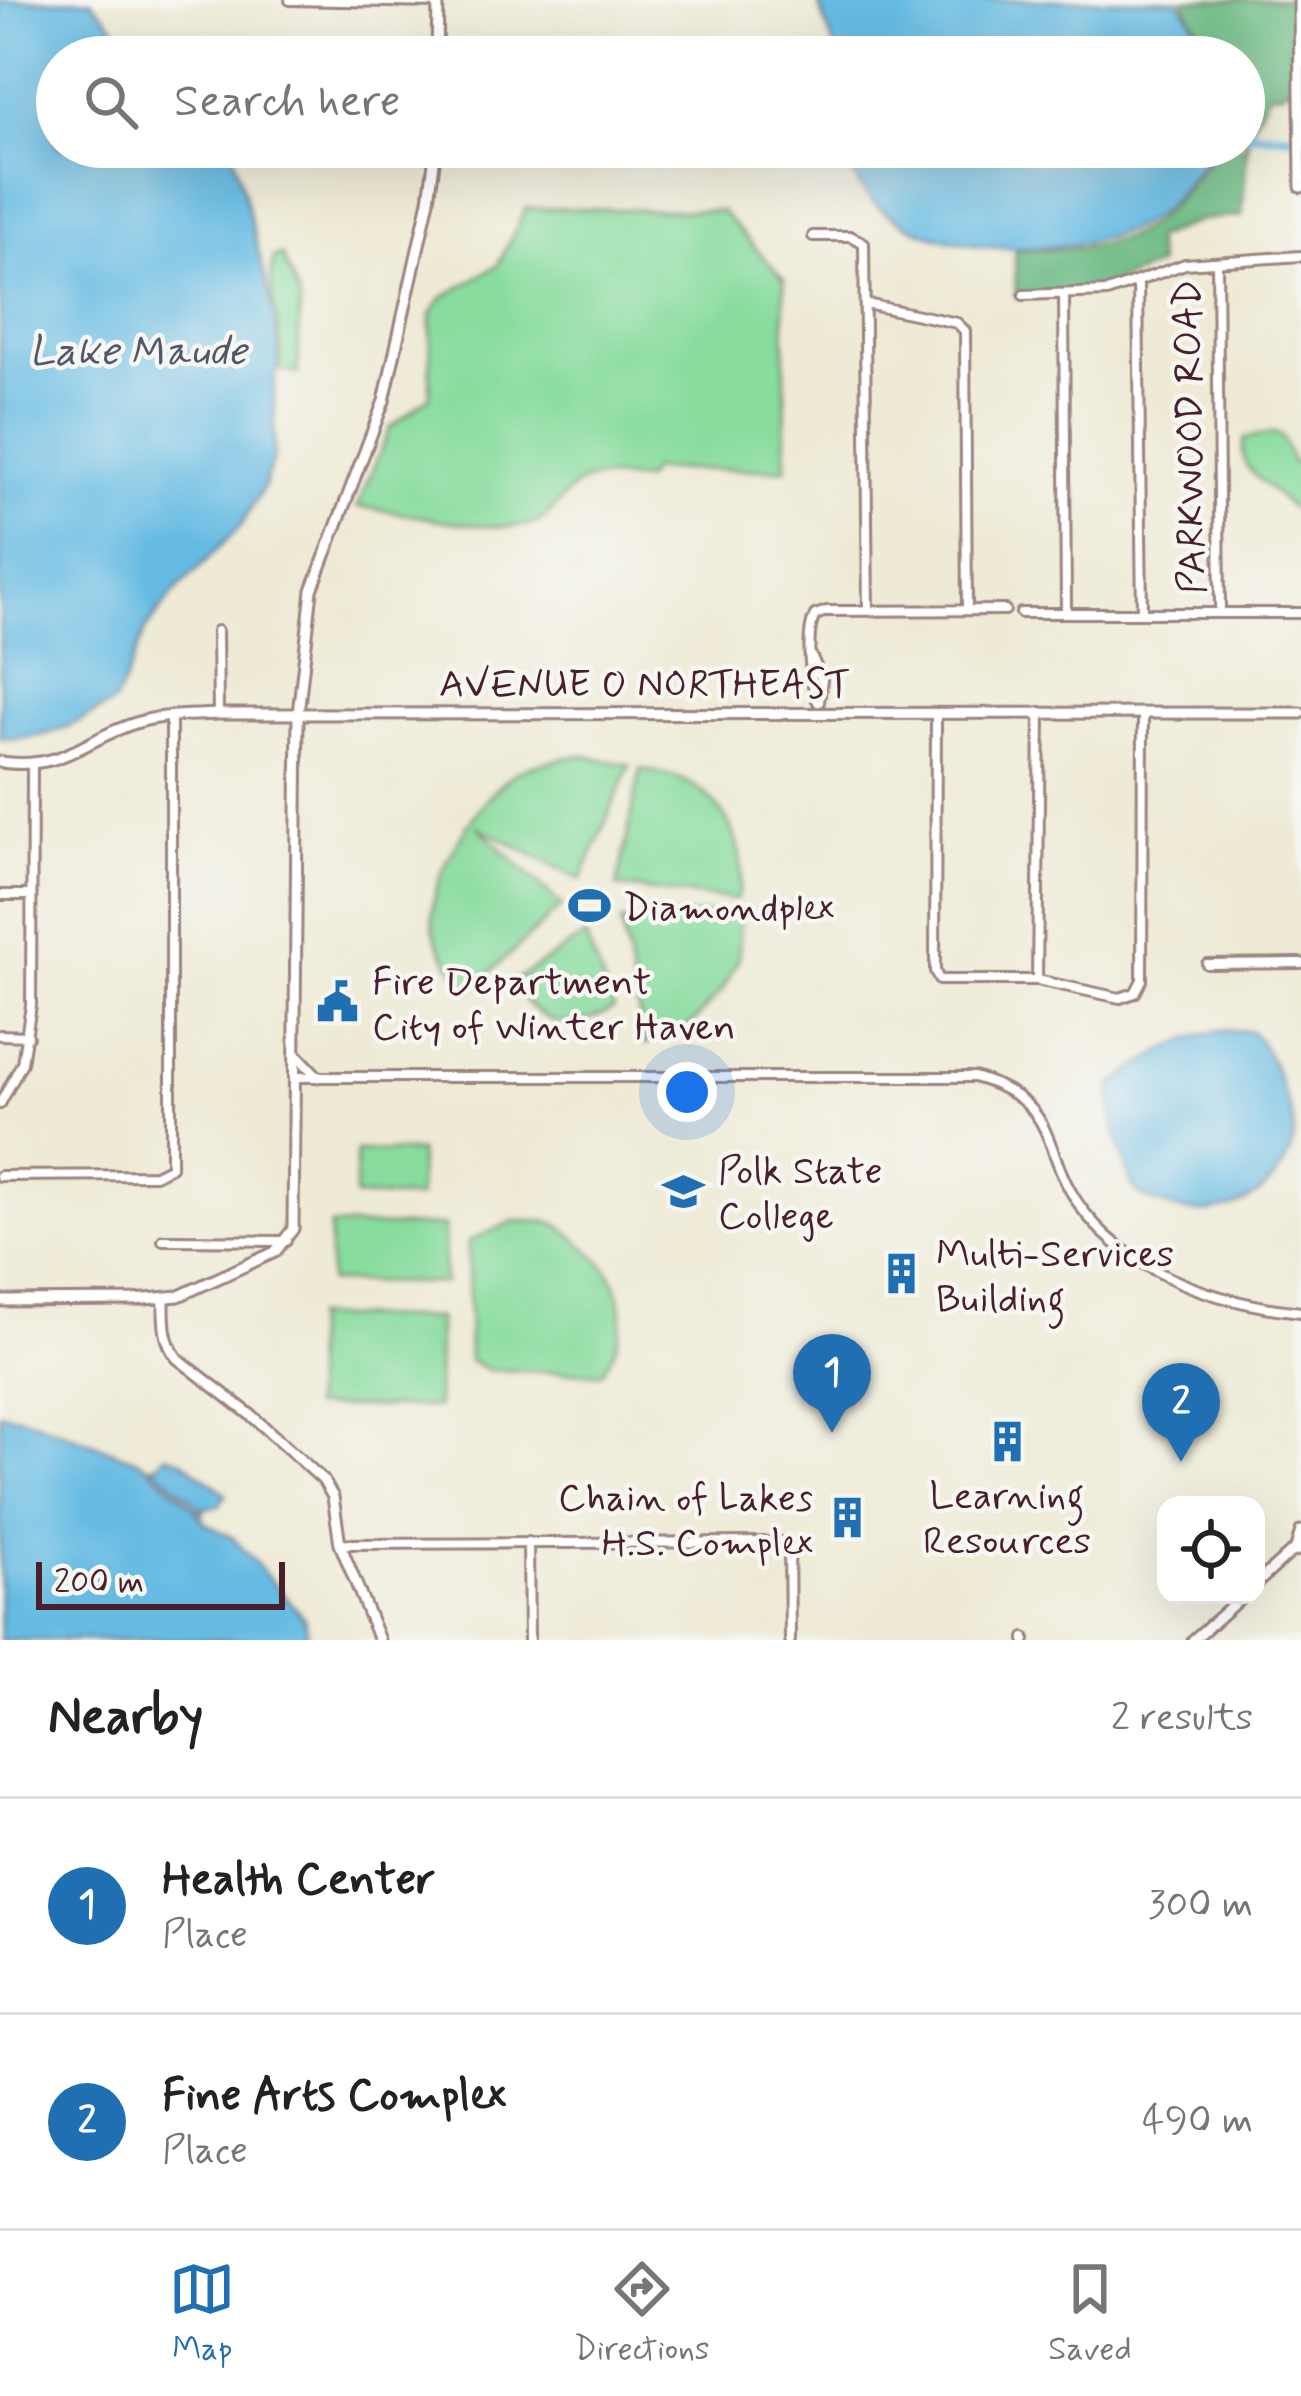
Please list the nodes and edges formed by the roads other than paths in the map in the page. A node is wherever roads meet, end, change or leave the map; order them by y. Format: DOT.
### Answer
graph roads {
  1 [pos="290,0"];
  2 [pos="1300,0"];
  3 [pos="438,1"];
  4 [pos="437,36"];
  5 [pos="1300,47"];
  6 [pos="434,168"];
  7 [pos="1301,187"];
  8 [pos="813,236"];
  9 [pos="1301,256"];
  10 [pos="1217,262"];
  11 [pos="1138,283"];
  12 [pos="1064,294"];
  13 [pos="1024,295"];
  14 [pos="866,304"];
  15 [pos="967,610"];
  16 [pos="1005,610"];
  17 [pos="868,611"];
  18 [pos="1220,611"];
  19 [pos="1021,613"];
  20 [pos="1066,613"];
  21 [pos="1142,613"];
  22 [pos="1301,614"];
  23 [pos="217,631"];
  24 [pos="818,707"];
  25 [pos="936,711"];
  26 [pos="1040,712"];
  27 [pos="1143,713"];
  28 [pos="1301,713"];
  29 [pos="218,714"];
  30 [pos="298,714"];
  31 [pos="171,716"];
  32 [pos="0,762"];
  33 [pos="32,766"];
  34 [pos="0,895"];
  35 [pos="32,895"];
  36 [pos="1301,963"];
  37 [pos="1208,964"];
  38 [pos="1037,980"];
  39 [pos="0,1035"];
  40 [pos="28,1036"];
  41 [pos="295,1053"];
  42 [pos="295,1077"];
  43 [pos="318,1077"];
  44 [pos="0,1104"];
  45 [pos="0,1176"];
  46 [pos="163,1240"];
  47 [pos="286,1241"];
  48 [pos="164,1299"];
  49 [pos="0,1301"];
  50 [pos="1301,1312"];
  51 [pos="1301,1531"];
  52 [pos="528,1542"];
  53 [pos="340,1544"];
  54 [pos="1298,1550"];
  55 [pos="1265,1576"];
  56 [pos="1234,1604"];
  57 [pos="379,1640"];
  58 [pos="529,1640"];
  59 [pos="790,1640"];
  60 [pos="1193,1640"];
  1 -- 3 [label="street"];
  2 -- 5 [label="street"];
  3 -- 4 [label="street"];
  5 -- 7 [label="street"];
  6 -- 30 [label="street"];
  8 -- 14 [label="street"];
  9 -- 10 [label="street"];
  10 -- 11 [label="street"];
  10 -- 18 [label="street, PARKWOOD ROAD"];
  11 -- 12 [label="street"];
  11 -- 21 [label="street"];
  12 -- 13 [label="street"];
  12 -- 20 [label="street"];
  14 -- 15 [label="street"];
  14 -- 17 [label="street"];
  15 -- 16 [label="street"];
  15 -- 17 [label="street"];
  17 -- 24 [label="street"];
  18 -- 21 [label="street"];
  18 -- 22 [label="street"];
  19 -- 20 [label="street"];
  20 -- 21 [label="street"];
  23 -- 29 [label="street"];
  24 -- 25 [label="street, AVENUE O NORTHEAST"];
  24 -- 30 [label="street, AVENUE O NORTHEAST"];
  25 -- 26 [label="street, AVENUE O NORTHEAST"];
  25 -- 38 [label="street"];
  26 -- 27 [label="street, AVENUE O NORTHEAST"];
  26 -- 38 [label="street"];
  27 -- 28 [label="street, AVENUE O NORTHEAST"];
  27 -- 38 [label="street"];
  29 -- 30 [label="street, AVENUE O NORTHEAST"];
  29 -- 31 [label="street, AVENUE O NORTHEAST"];
  30 -- 41 [label="street"];
  31 -- 33 [label="street, AVENUE O NORTHEAST"];
  31 -- 45 [label="street"];
  32 -- 33 [label="street, AVENUE O NORTHEAST"];
  33 -- 35 [label="street"];
  34 -- 35 [label="street"];
  35 -- 40 [label="street"];
  36 -- 37 [label="street"];
  39 -- 40 [label="street"];
  40 -- 44 [label="street"];
  41 -- 42 [label="street"];
  41 -- 43 [label="street"];
  42 -- 43 [label="street"];
  42 -- 47 [label="street"];
  43 -- 50 [label="street"];
  46 -- 47 [label="street"];
  47 -- 48 [label="street"];
  48 -- 49 [label="street"];
  48 -- 53 [label="street"];
  51 -- 54 [label="street"];
  52 -- 53 [label="street"];
  52 -- 58 [label="street"];
  52 -- 59 [label="street"];
  53 -- 57 [label="street"];
  54 -- 55 [label="street"];
  56 -- 60 [label="street"];
}
